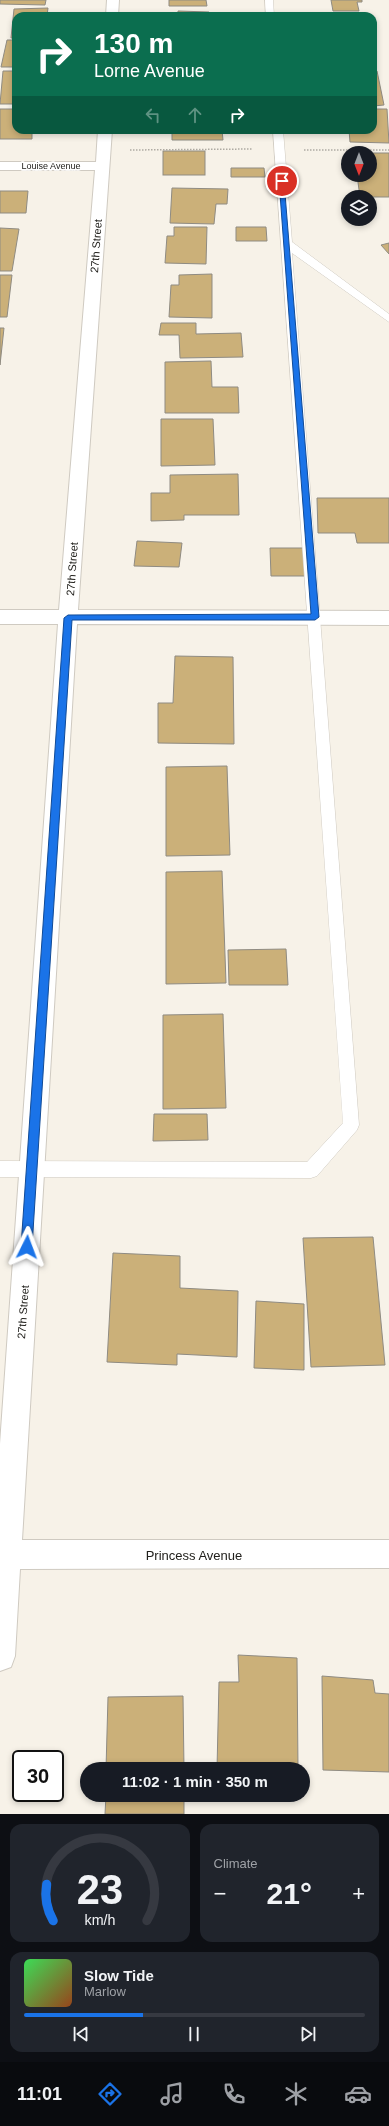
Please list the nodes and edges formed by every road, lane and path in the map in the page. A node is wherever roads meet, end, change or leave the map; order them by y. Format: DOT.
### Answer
graph roads {
  1 [pos="113,0"];
  2 [pos="269,0"];
  3 [pos="112,12"];
  4 [pos="270,12"];
  5 [pos="105,134"];
  6 [pos="278,134"];
  7 [pos="279,150"];
  8 [pos="389,150"];
  9 [pos="103,158"];
  10 [pos="0,166"];
  11 [pos="286,243"];
  12 [pos="389,319"];
  13 [pos="0,617"];
  14 [pos="315,617"];
  15 [pos="68,618"];
  16 [pos="389,618"];
  17 [pos="0,1169"];
  18 [pos="31,1170"];
  19 [pos="389,1554"];
  20 [pos="4,1555"];
  21 [pos="0,1656"];
  1 -- 3 [label="street"];
  2 -- 4 [label="lane"];
  5 -- 9 [label="street, 27th Street"];
  6 -- 7 [label="lane"];
  7 -- 8 [label="path"];
  7 -- 9 [label="path"];
  7 -- 11 [label="lane"];
  9 -- 10 [label="street, Louise Avenue"];
  9 -- 15 [label="street, 27th Street"];
  11 -- 12 [label="lane"];
  11 -- 14 [label="lane"];
  13 -- 15 [label="street"];
  14 -- 15 [label="street"];
  14 -- 16 [label="street"];
  14 -- 18 [label="lane"];
  15 -- 18 [label="street, 27th Street"];
  17 -- 18 [label="lane"];
  18 -- 20 [label="street, 27th Street"];
  19 -- 20 [label="street, Princess Avenue"];
  20 -- 21 [label="street, 27th Street"];
}
